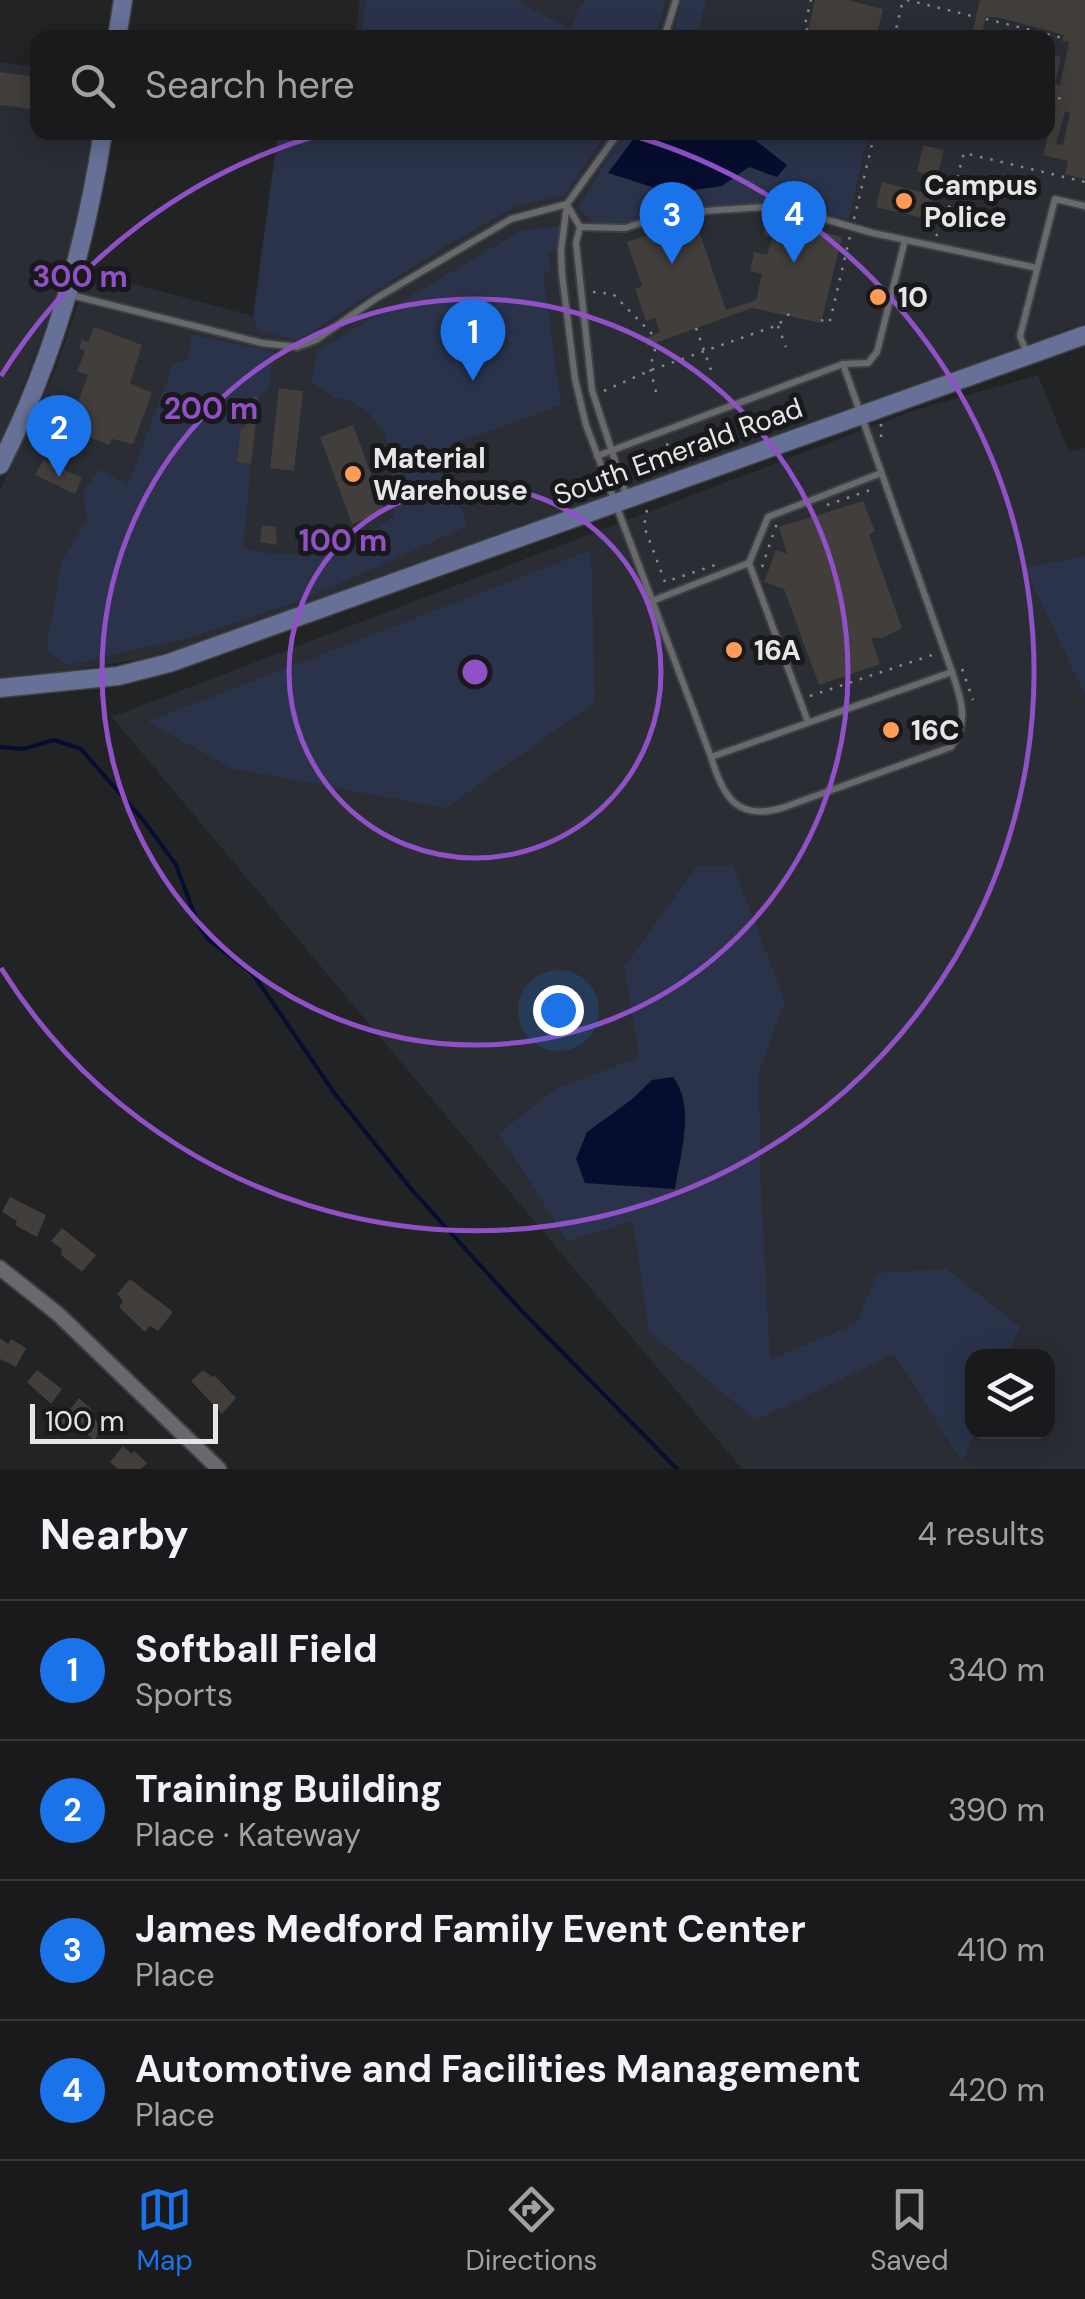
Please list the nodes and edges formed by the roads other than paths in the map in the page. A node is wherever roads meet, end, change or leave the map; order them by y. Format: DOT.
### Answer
graph roads {
  1 [pos="123,0"];
  2 [pos="676,0"];
  3 [pos="118,30"];
  4 [pos="667,30"];
  5 [pos="102,140"];
  6 [pos="613,140"];
  7 [pos="567,204"];
  8 [pos="1085,206"];
  9 [pos="580,228"];
  10 [pos="905,240"];
  11 [pos="1037,268"];
  12 [pos="68,294"];
  13 [pos="1085,335"];
  14 [pos="1027,356"];
  15 [pos="844,364"];
  16 [pos="862,415"];
  17 [pos="610,452"];
  18 [pos="596,456"];
  19 [pos="0,466"];
  20 [pos="881,473"];
  21 [pos="628,498"];
  22 [pos="749,563"];
  23 [pos="652,601"];
  24 [pos="952,672"];
  25 [pos="0,688"];
  26 [pos="808,722"];
  27 [pos="712,757"];
  28 [pos="0,1268"];
  29 [pos="219,1469"];
  1 -- 3 [label="street"];
  2 -- 4 [label="lane"];
  5 -- 12 [label="street"];
  6 -- 7 [label="lane"];
  7 -- 9 [label="lane"];
  7 -- 12 [label="lane"];
  7 -- 18 [label="lane"];
  8 -- 11 [label="lane"];
  9 -- 10 [label="lane"];
  9 -- 17 [label="lane"];
  10 -- 11 [label="lane"];
  10 -- 15 [label="lane"];
  11 -- 14 [label="lane"];
  12 -- 19 [label="street"];
  13 -- 14 [label="street, South Emerald Road"];
  14 -- 16 [label="street, South Emerald Road"];
  15 -- 16 [label="lane"];
  15 -- 17 [label="lane"];
  16 -- 20 [label="lane"];
  16 -- 21 [label="street, South Emerald Road"];
  17 -- 18 [label="lane"];
  17 -- 21 [label="lane"];
  18 -- 21 [label="lane"];
  20 -- 22 [label="lane"];
  20 -- 24 [label="lane"];
  21 -- 23 [label="lane"];
  21 -- 25 [label="street, South Emerald Road"];
  22 -- 23 [label="lane"];
  22 -- 26 [label="lane"];
  23 -- 27 [label="lane"];
  24 -- 26 [label="lane"];
  24 -- 27 [label="lane"];
  26 -- 27 [label="lane"];
  28 -- 29 [label="street"];
}
